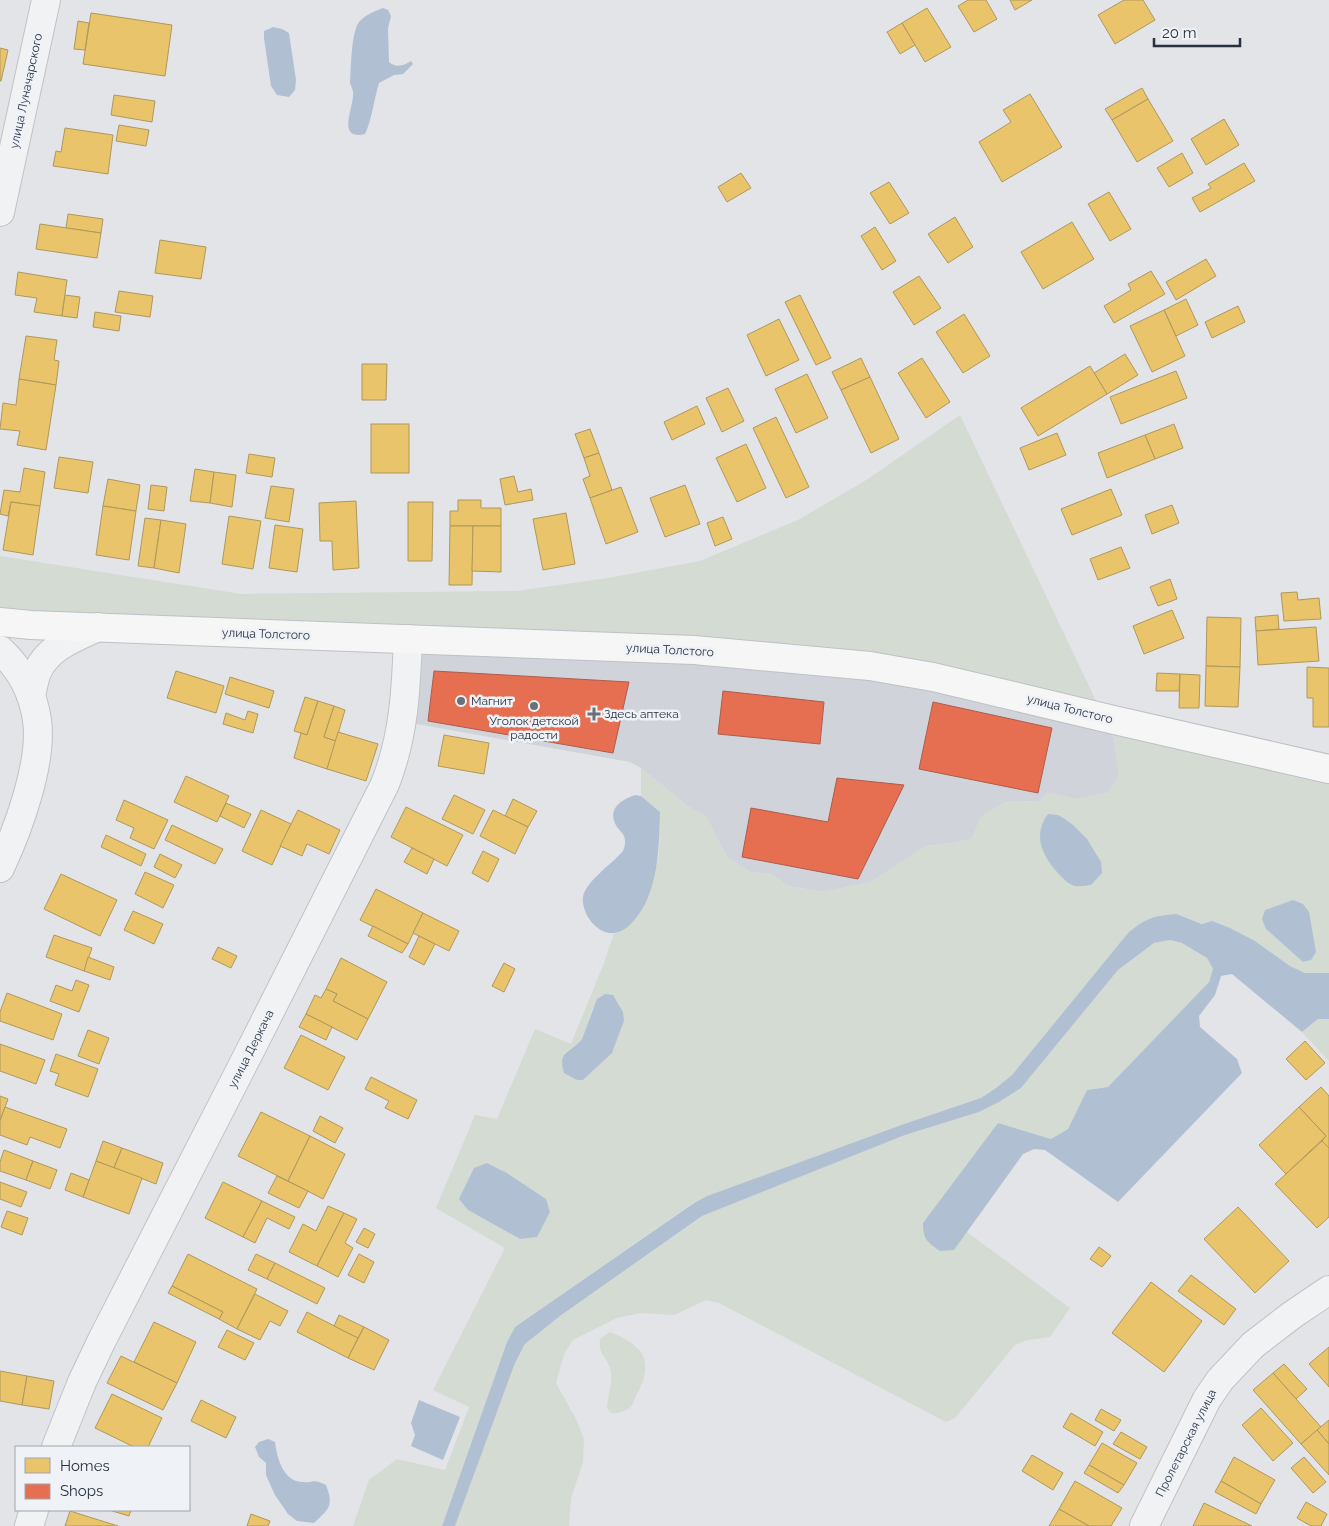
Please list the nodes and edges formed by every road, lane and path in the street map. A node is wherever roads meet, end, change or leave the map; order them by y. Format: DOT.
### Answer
graph roads {
  1 [pos="46,0"];
  2 [pos="0,212"];
  3 [pos="0,622"];
  4 [pos="98,627"];
  5 [pos="408,639"];
  6 [pos="0,650"];
  7 [pos="31,695"];
  8 [pos="1329,769"];
  9 [pos="0,868"];
  10 [pos="1329,1290"];
  11 [pos="56,1446"];
  12 [pos="34,1511"];
  13 [pos="29,1526"];
  14 [pos="1144,1526"];
  1 -- 2 [label="street, улица Луначарского"];
  3 -- 4 [label="main road, улица Толстого"];
  4 -- 5 [label="main road, улица Толстого"];
  4 -- 7 [label="street"];
  5 -- 8 [label="main road, улица Толстого"];
  5 -- 11 [label="street, улица Деркача"];
  6 -- 7 [label="street"];
  7 -- 9 [label="street"];
  10 -- 14 [label="street, Пролетарская улица"];
  12 -- 13 [label="street"];
}
